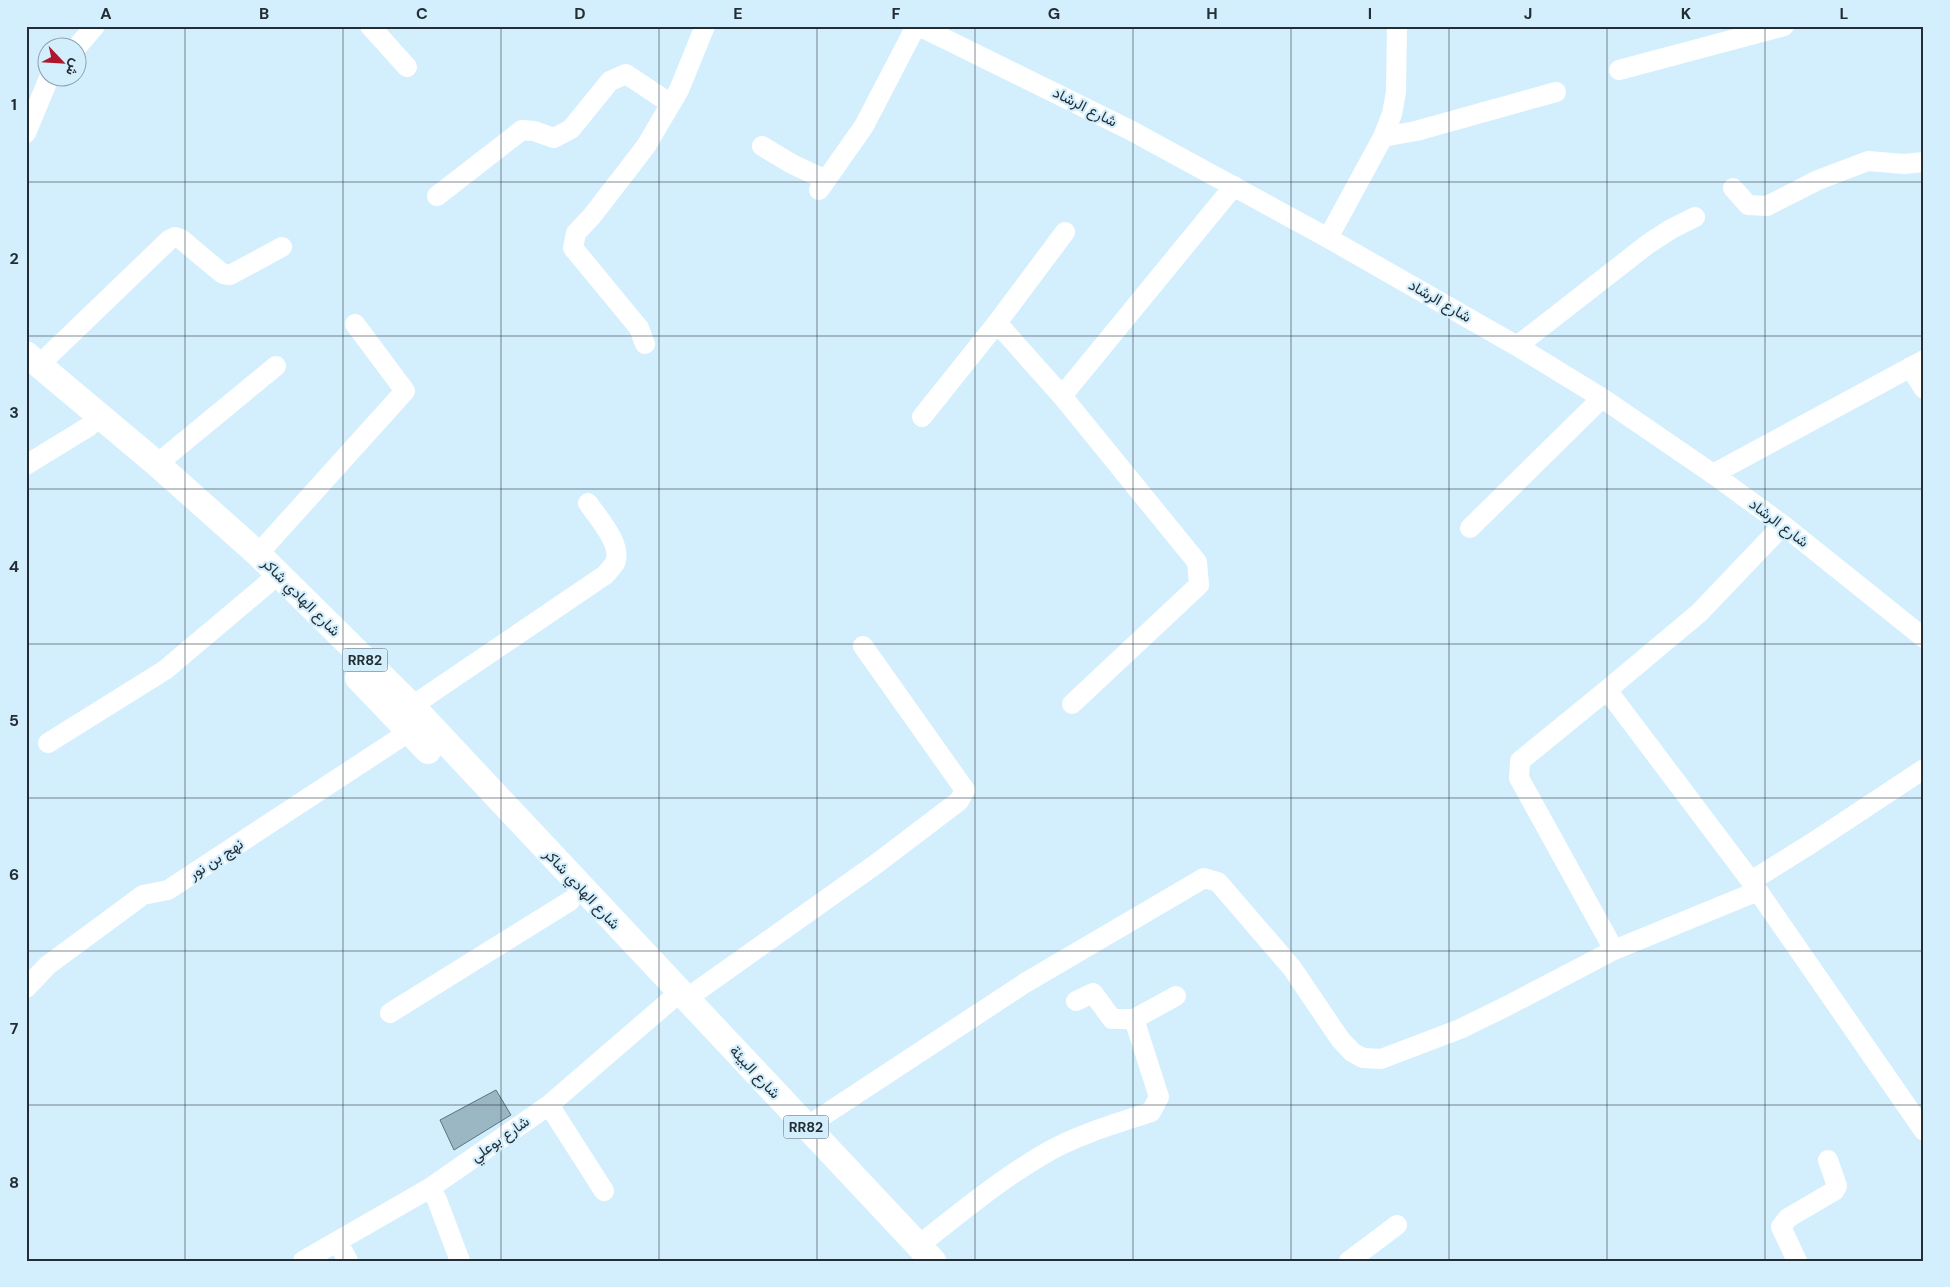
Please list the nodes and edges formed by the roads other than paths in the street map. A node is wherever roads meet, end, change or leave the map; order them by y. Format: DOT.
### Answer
graph roads {
  1 [pos="95,26"];
  2 [pos="370,26"];
  3 [pos="705,26"];
  4 [pos="1397,26"];
  5 [pos="1784,26"];
  6 [pos="921,27"];
  7 [pos="85,38"];
  8 [pos="408,67"];
  9 [pos="1619,70"];
  10 [pos="45,88"];
  11 [pos="1556,92"];
  12 [pos="671,104"];
  13 [pos="26,133"];
  14 [pos="1383,137"];
  15 [pos="762,146"];
  16 [pos="1924,162"];
  17 [pos="1234,186"];
  18 [pos="1733,188"];
  19 [pos="437,196"];
  20 [pos="1694,217"];
  21 [pos="1065,232"];
  22 [pos="1328,238"];
  23 [pos="282,247"];
  24 [pos="997,323"];
  25 [pos="355,324"];
  26 [pos="645,344"];
  27 [pos="1517,346"];
  28 [pos="31,364"];
  29 [pos="1917,364"];
  30 [pos="276,366"];
  31 [pos="1924,389"];
  32 [pos="1062,396"];
  33 [pos="1602,398"];
  34 [pos="922,417"];
  35 [pos="94,422"];
  36 [pos="157,464"];
  37 [pos="26,465"];
  38 [pos="1713,474"];
  39 [pos="588,503"];
  40 [pos="1783,525"];
  41 [pos="1470,528"];
  42 [pos="252,559"];
  43 [pos="267,584"];
  44 [pos="1924,638"];
  45 [pos="863,646"];
  46 [pos="1607,690"];
  47 [pos="1072,704"];
  48 [pos="416,720"];
  49 [pos="48,743"];
  50 [pos="1924,769"];
  51 [pos="1754,886"];
  52 [pos="570,901"];
  53 [pos="1614,950"];
  54 [pos="29,977"];
  55 [pos="1176,996"];
  56 [pos="678,999"];
  57 [pos="1076,1002"];
  58 [pos="390,1013"];
  59 [pos="1134,1019"];
  60 [pos="549,1105"];
  61 [pos="806,1126"];
  62 [pos="1924,1131"];
  63 [pos="1828,1160"];
  64 [pos="430,1188"];
  65 [pos="604,1191"];
  66 [pos="859,1195"];
  67 [pos="1397,1225"];
  68 [pos="338,1242"];
  69 [pos="920,1256"];
  70 [pos="304,1261"];
  71 [pos="348,1261"];
  72 [pos="460,1261"];
  73 [pos="1349,1261"];
  74 [pos="1797,1261"];
  1 -- 7 [label="street"];
  2 -- 8 [label="street"];
  3 -- 12 [label="street"];
  4 -- 14 [label="street"];
  5 -- 9 [label="street"];
  6 -- 15 [label="street"];
  6 -- 17 [label="street, شارع الرشاد"];
  10 -- 13 [label="street"];
  11 -- 14 [label="street"];
  12 -- 19 [label="street"];
  12 -- 26 [label="street"];
  14 -- 22 [label="street"];
  16 -- 18 [label="street"];
  17 -- 22 [label="street, شارع الرشاد"];
  17 -- 32 [label="street"];
  20 -- 27 [label="street"];
  21 -- 24 [label="street"];
  22 -- 27 [label="street, شارع الرشاد"];
  23 -- 28 [label="street"];
  24 -- 32 [label="street"];
  24 -- 34 [label="street"];
  25 -- 42 [label="street"];
  27 -- 33 [label="street, شارع الرشاد"];
  28 -- 35 [label="main road, شارع الهادي شاكر / RR82"];
  29 -- 31 [label="street"];
  29 -- 38 [label="street"];
  30 -- 36 [label="street"];
  32 -- 47 [label="street"];
  33 -- 38 [label="street, شارع الرشاد"];
  33 -- 41 [label="street"];
  35 -- 36 [label="main road, شارع الهادي شاكر / RR82"];
  35 -- 37 [label="street"];
  35 -- 42 [label="main road, شارع الهادي شاكر / RR82"];
  36 -- 42 [label="main road, شارع الهادي شاكر / RR82"];
  38 -- 40 [label="street, شارع الرشاد"];
  39 -- 48 [label="street, نهج بن نور"];
  40 -- 44 [label="street, شارع الرشاد"];
  40 -- 46 [label="street"];
  42 -- 43 [label="main road, شارع الهادي شاكر / RR82"];
  42 -- 48 [label="main road, شارع الهادي شاكر / RR82"];
  43 -- 48 [label="main road, شارع الهادي شاكر / RR82"];
  43 -- 49 [label="street"];
  45 -- 56 [label="street, شارع بوعلي"];
  46 -- 51 [label="street"];
  46 -- 53 [label="street"];
  48 -- 52 [label="main road, شارع الهادي شاكر / RR82"];
  48 -- 54 [label="street, نهج بن نور"];
  48 -- 56 [label="main road, شارع الهادي شاكر / RR82"];
  50 -- 51 [label="street"];
  51 -- 53 [label="street"];
  51 -- 62 [label="street"];
  52 -- 56 [label="main road, شارع الهادي شاكر / RR82"];
  52 -- 58 [label="street"];
  53 -- 61 [label="street"];
  55 -- 59 [label="street"];
  56 -- 60 [label="street, شارع بوعلي"];
  56 -- 61 [label="main road, شارع البيئة / RR82"];
  56 -- 66 [label="main road, شارع البيئة / RR82"];
  57 -- 59 [label="street"];
  59 -- 69 [label="street"];
  60 -- 64 [label="street, شارع بوعلي"];
  60 -- 65 [label="street"];
  61 -- 66 [label="main road, شارع البيئة / RR82"];
  63 -- 74 [label="street"];
  64 -- 68 [label="street, شارع بوعلي"];
  64 -- 72 [label="street"];
  66 -- 69 [label="main road, شارع البيئة / RR82"];
  67 -- 73 [label="street"];
  68 -- 70 [label="street, شارع بوعلي"];
  68 -- 71 [label="street"];
}
